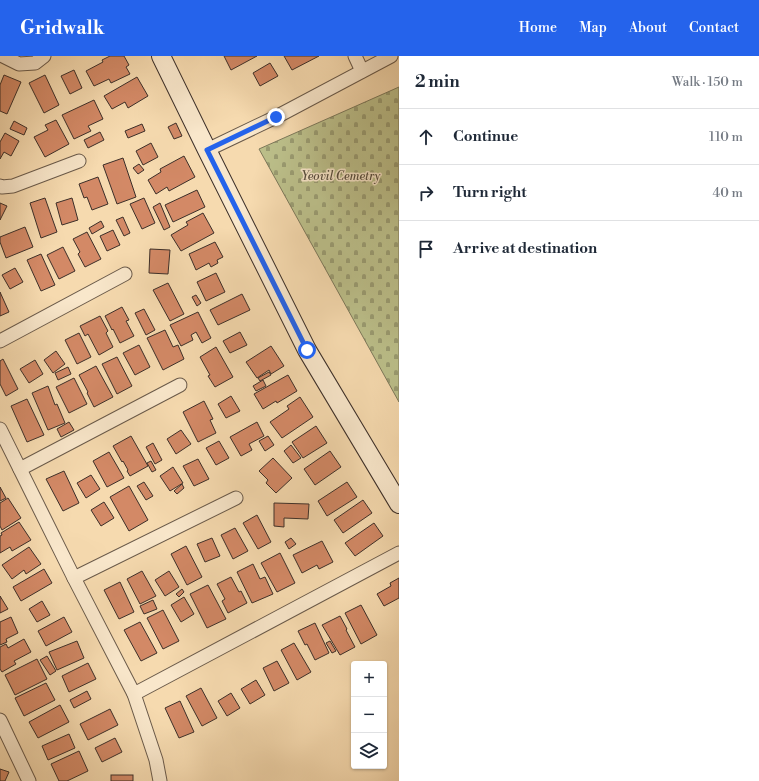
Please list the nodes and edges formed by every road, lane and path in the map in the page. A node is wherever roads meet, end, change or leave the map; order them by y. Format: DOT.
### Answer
graph roads {
  1 [pos="3,56"];
  2 [pos="44,56"];
  3 [pos="161,56"];
  4 [pos="355,56"];
  5 [pos="391,56"];
  6 [pos="362,71"];
  7 [pos="207,150"];
  8 [pos="78,161"];
  9 [pos="0,186"];
  10 [pos="125,274"];
  11 [pos="0,341"];
  12 [pos="180,385"];
  13 [pos="0,429"];
  14 [pos="20,469"];
  15 [pos="236,498"];
  16 [pos="399,504"];
  17 [pos="399,552"];
  18 [pos="74,578"];
  19 [pos="134,694"];
  20 [pos="0,720"];
  21 [pos="29,781"];
  22 [pos="160,781"];
  1 -- 2 [label="street"];
  3 -- 7 [label="street"];
  4 -- 6 [label="street"];
  5 -- 6 [label="street"];
  6 -- 7 [label="street"];
  7 -- 16 [label="street"];
  8 -- 9 [label="street"];
  10 -- 11 [label="street"];
  12 -- 14 [label="street"];
  13 -- 14 [label="street"];
  14 -- 18 [label="street"];
  15 -- 18 [label="street"];
  17 -- 19 [label="street"];
  18 -- 19 [label="street"];
  19 -- 22 [label="street"];
  20 -- 21 [label="street"];
}
